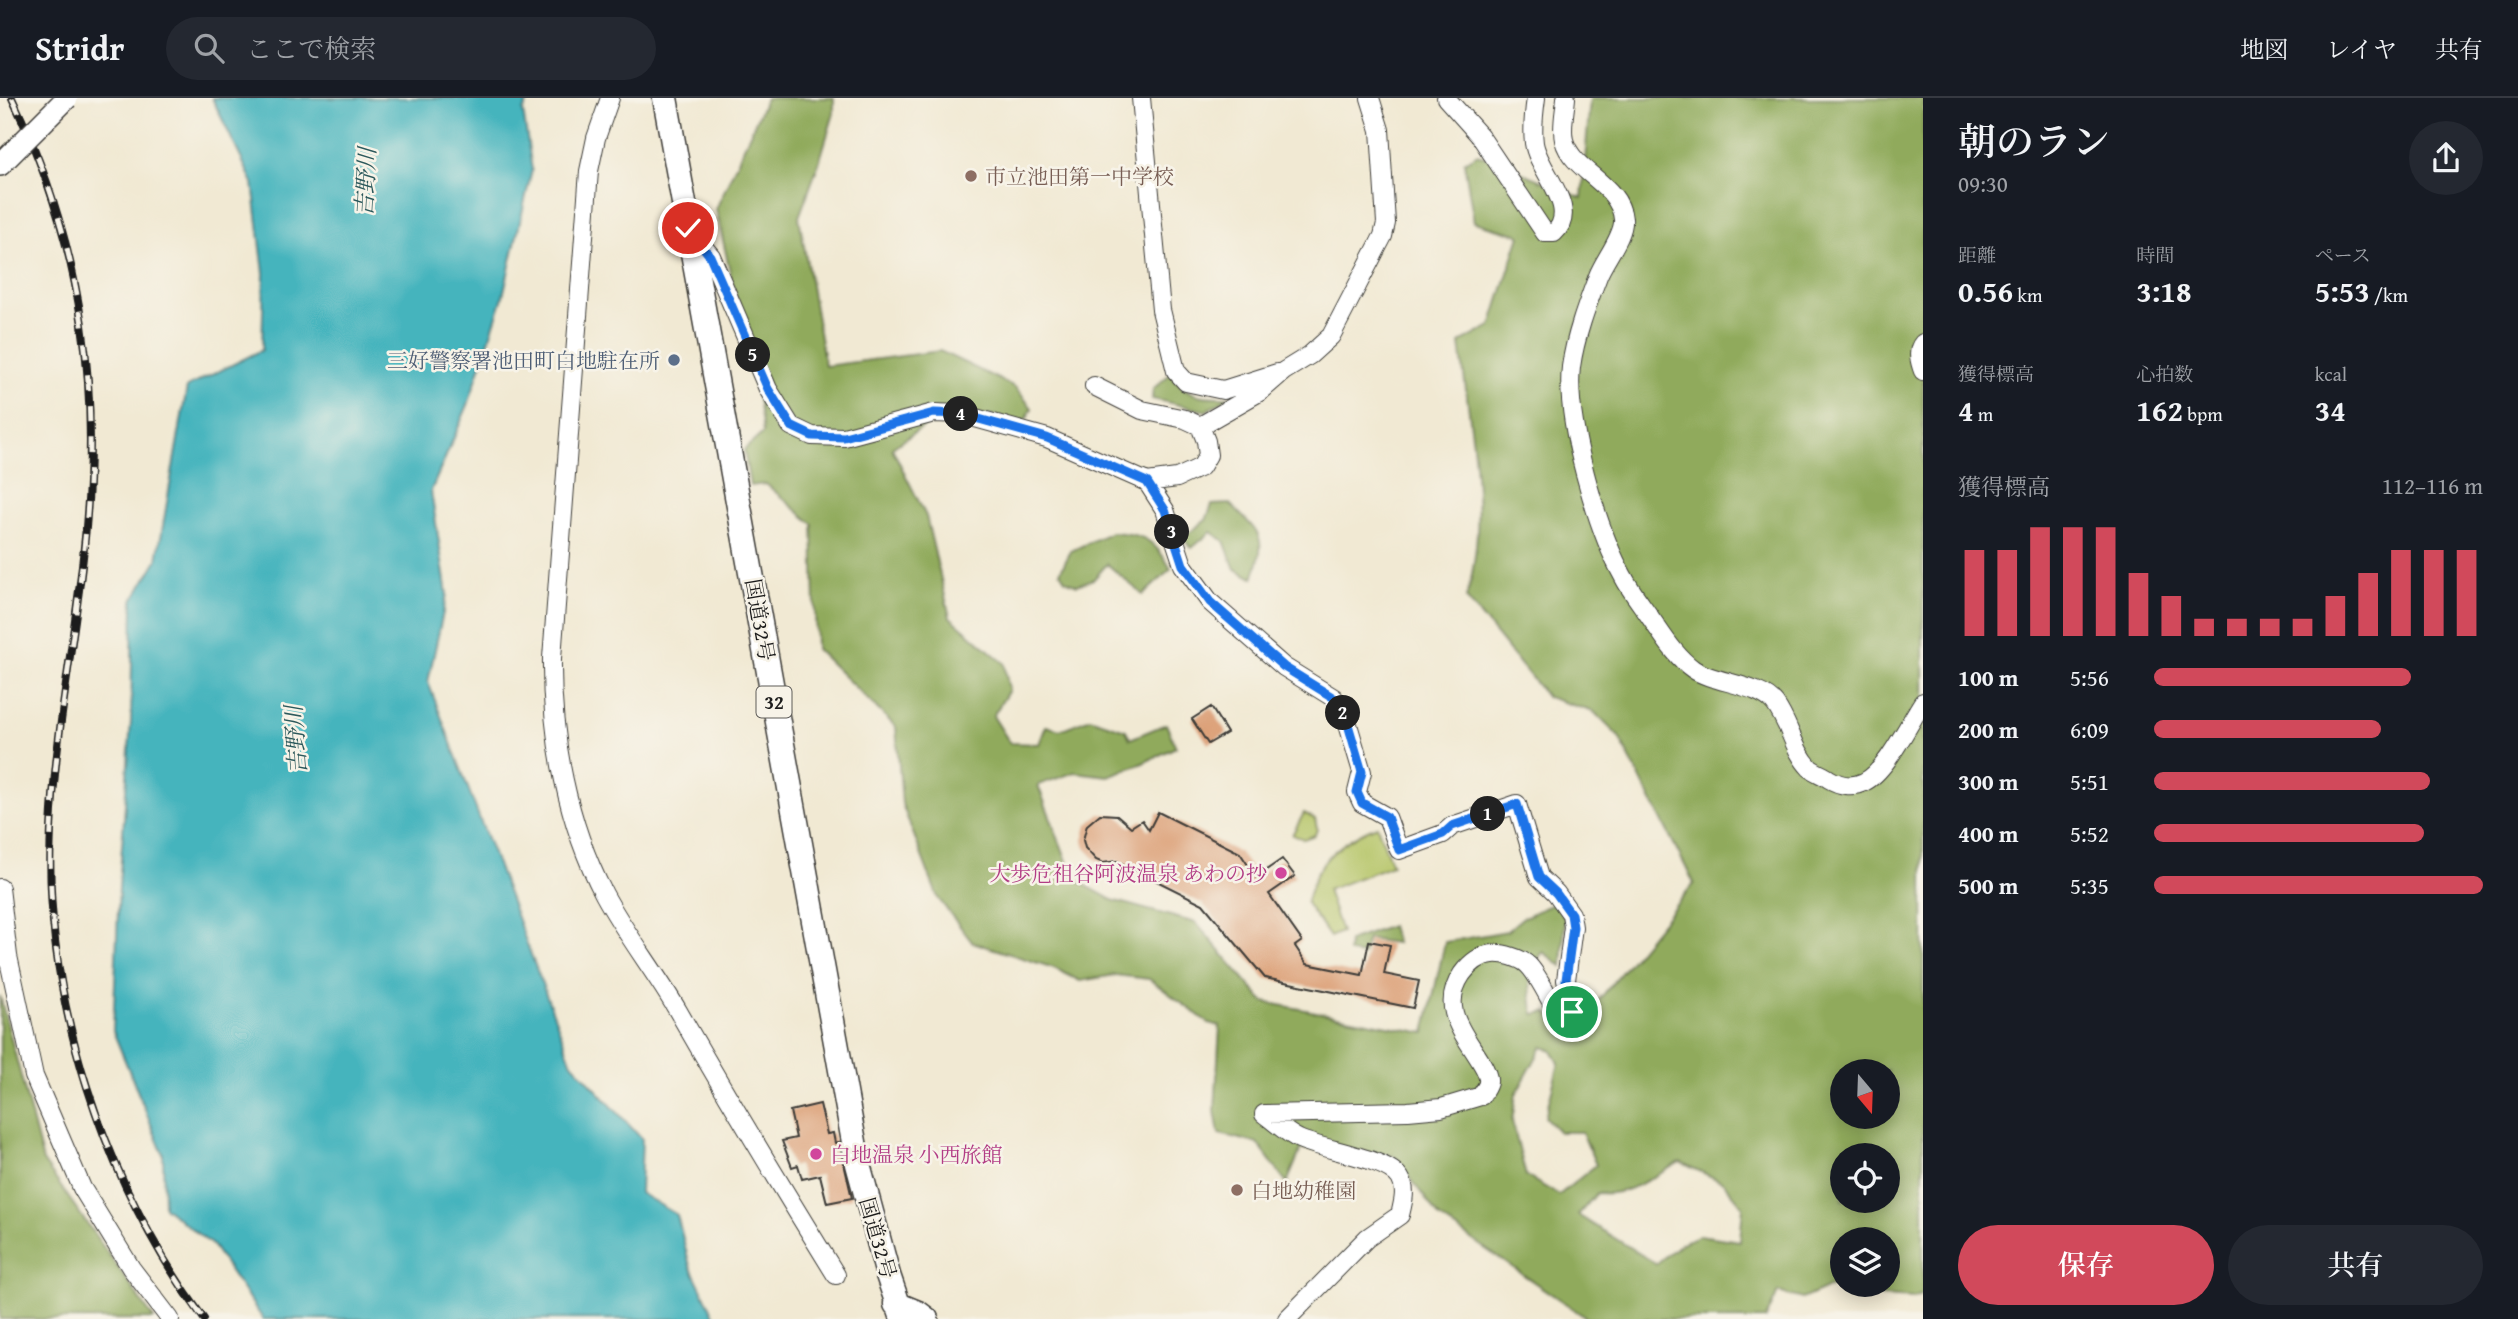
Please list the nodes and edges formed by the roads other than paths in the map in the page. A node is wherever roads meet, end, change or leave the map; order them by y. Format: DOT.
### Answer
graph roads {
  1 [pos="67,98"];
  2 [pos="610,98"];
  3 [pos="664,98"];
  4 [pos="1141,98"];
  5 [pos="1370,98"];
  6 [pos="1446,98"];
  7 [pos="1536,98"];
  8 [pos="1566,98"];
  9 [pos="0,165"];
  10 [pos="688,228"];
  11 [pos="1923,343"];
  12 [pos="1284,371"];
  13 [pos="1923,372"];
  14 [pos="1094,386"];
  15 [pos="1200,426"];
  16 [pos="1147,482"];
  17 [pos="1923,702"];
  18 [pos="0,888"];
  19 [pos="836,1275"];
  20 [pos="900,1312"];
  21 [pos="170,1319"];
  22 [pos="926,1319"];
  23 [pos="1287,1319"];
  1 -- 9 [label="main road, bridge"];
  2 -- 19 [label="street"];
  3 -- 10 [label="highway, 国道32号 / 32"];
  4 -- 12 [label="street"];
  5 -- 12 [label="street"];
  6 -- 7 [label="street"];
  8 -- 17 [label="street"];
  10 -- 16 [label="street"];
  10 -- 20 [label="highway, 国道32号 / 32"];
  11 -- 13 [label="street"];
  12 -- 15 [label="street"];
  14 -- 15 [label="street"];
  15 -- 16 [label="street"];
  16 -- 23 [label="street"];
  18 -- 21 [label="street"];
  20 -- 22 [label="highway, 国道32号"];
}
